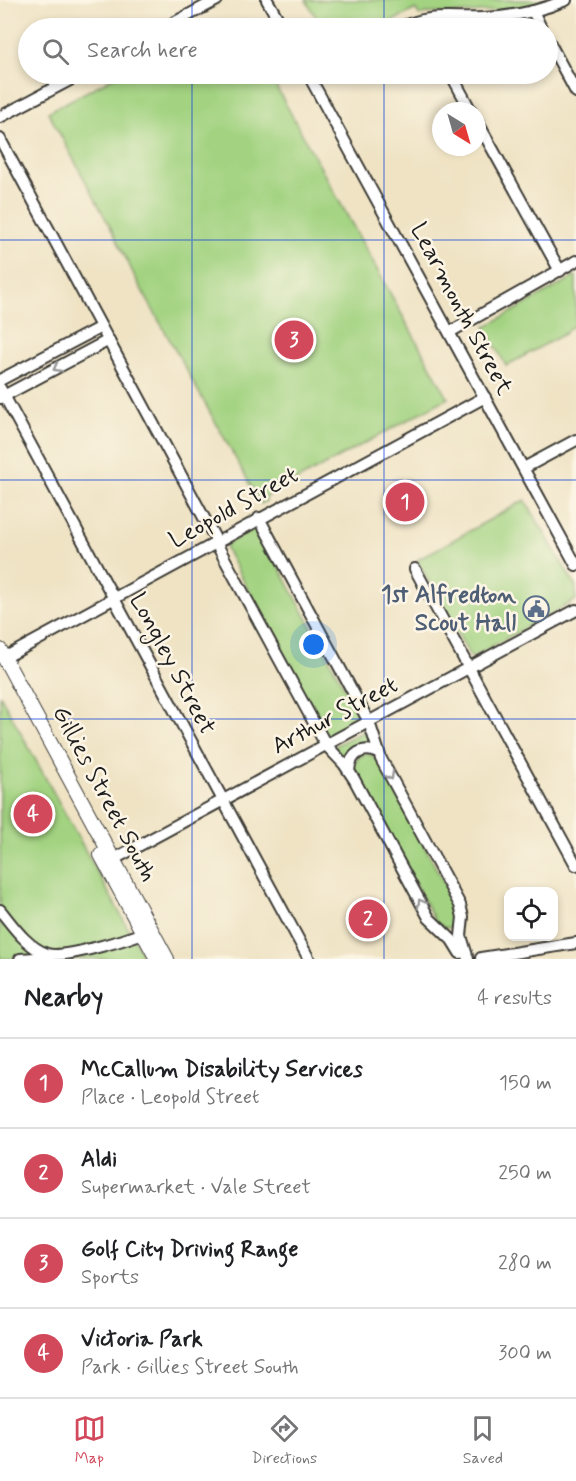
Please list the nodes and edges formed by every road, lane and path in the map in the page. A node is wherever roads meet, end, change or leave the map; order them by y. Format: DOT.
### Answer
graph roads {
  1 [pos="217,0"];
  2 [pos="267,0"];
  3 [pos="566,0"];
  4 [pos="533,11"];
  5 [pos="183,18"];
  6 [pos="277,18"];
  7 [pos="484,18"];
  8 [pos="536,18"];
  9 [pos="558,59"];
  10 [pos="62,84"];
  11 [pos="316,84"];
  12 [pos="456,84"];
  13 [pos="576,92"];
  14 [pos="466,102"];
  15 [pos="0,117"];
  16 [pos="486,137"];
  17 [pos="0,139"];
  18 [pos="576,261"];
  19 [pos="560,271"];
  20 [pos="101,327"];
  21 [pos="450,332"];
  22 [pos="109,340"];
  23 [pos="0,380"];
  24 [pos="1,394"];
  25 [pos="485,397"];
  26 [pos="576,440"];
  27 [pos="524,468"];
  28 [pos="259,518"];
  29 [pos="217,542"];
  30 [pos="574,558"];
  31 [pos="415,569"];
  32 [pos="113,598"];
  33 [pos="576,610"];
  34 [pos="1,658"];
  35 [pos="470,668"];
  36 [pos="369,722"];
  37 [pos="326,745"];
  38 [pos="379,753"];
  39 [pos="349,771"];
  40 [pos="222,801"];
  41 [pos="110,862"];
  42 [pos="576,866"];
  43 [pos="0,910"];
  44 [pos="462,922"];
  45 [pos="444,932"];
  46 [pos="142,933"];
  47 [pos="576,943"];
  48 [pos="54,956"];
  49 [pos="513,956"];
  50 [pos="481,958"];
  51 [pos="20,959"];
  52 [pos="157,959"];
  53 [pos="167,959"];
  54 [pos="309,959"];
  55 [pos="461,959"];
  56 [pos="468,959"];
  1 -- 5 [label="street"];
  2 -- 6 [label="street"];
  3 -- 4 [label="street"];
  4 -- 7 [label="street"];
  4 -- 8 [label="street"];
  9 -- 13 [label="street"];
  10 -- 15 [label="street"];
  11 -- 21 [label="street, Learmonth Street"];
  12 -- 14 [label="street"];
  16 -- 19 [label="street"];
  17 -- 20 [label="street"];
  18 -- 19 [label="street"];
  19 -- 21 [label="street"];
  20 -- 22 [label="street"];
  20 -- 23 [label="street"];
  21 -- 25 [label="street, Learmonth Street"];
  22 -- 24 [label="street, one-way"];
  22 -- 29 [label="street"];
  24 -- 32 [label="street, Longley Street"];
  25 -- 27 [label="street, Learmonth Street"];
  25 -- 28 [label="street, Leopold Street"];
  26 -- 27 [label="street"];
  27 -- 30 [label="street, Learmonth Street"];
  28 -- 29 [label="street, Leopold Street"];
  28 -- 36 [label="street"];
  29 -- 32 [label="street, Leopold Street"];
  29 -- 37 [label="street"];
  31 -- 35 [label="street"];
  32 -- 34 [label="street, Leopold Street"];
  32 -- 40 [label="street, Longley Street"];
  33 -- 35 [label="street, Arthur Street"];
  34 -- 41 [label="main road, Gillies Street South"];
  35 -- 36 [label="street, Arthur Street"];
  35 -- 42 [label="street"];
  36 -- 37 [label="street, Arthur Street"];
  36 -- 38 [label="street"];
  37 -- 39 [label="street"];
  37 -- 40 [label="street, Arthur Street"];
  38 -- 39 [label="street"];
  38 -- 44 [label="street, one-way"];
  45 -- 39 [label="street, one-way"];
  40 -- 41 [label="street, Arthur Street"];
  40 -- 54 [label="street, Longley Street"];
  41 -- 46 [label="main road, Gillies Street South"];
  41 -- 53 [label="main road, Gillies Street South"];
  43 -- 48 [label="street"];
  44 -- 45 [label="street"];
  44 -- 56 [label="street"];
  45 -- 55 [label="street"];
  46 -- 48 [label="street"];
  46 -- 52 [label="main road, Gillies Street South"];
  47 -- 49 [label="street"];
  48 -- 51 [label="street"];
  49 -- 50 [label="street"];
}
